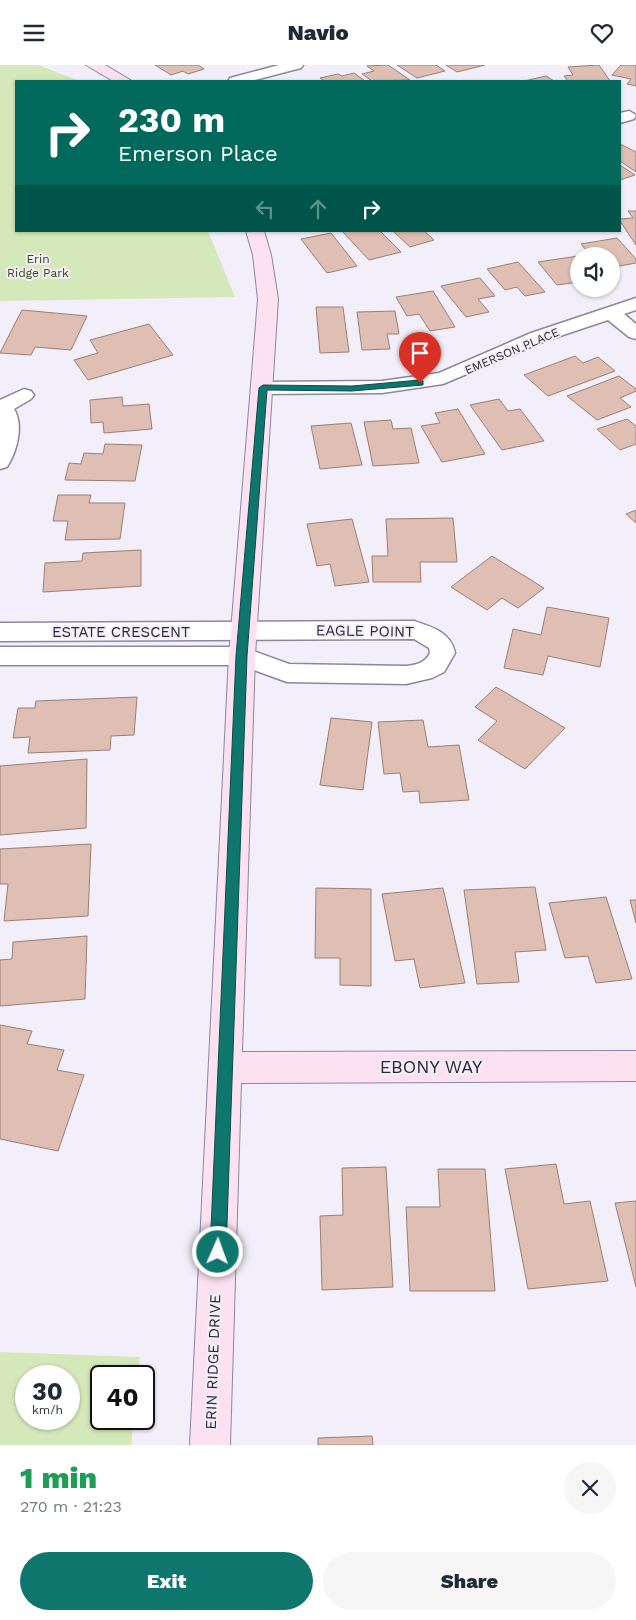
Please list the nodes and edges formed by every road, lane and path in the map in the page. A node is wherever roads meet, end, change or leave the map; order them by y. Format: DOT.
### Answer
graph roads {
  1 [pos="94,65"];
  2 [pos="296,65"];
  3 [pos="122,80"];
  4 [pos="239,80"];
  5 [pos="255,232"];
  6 [pos="636,304"];
  7 [pos="611,313"];
  8 [pos="636,333"];
  9 [pos="263,388"];
  10 [pos="24,395"];
  11 [pos="1,407"];
  12 [pos="0,462"];
  13 [pos="0,632"];
  14 [pos="242,644"];
  15 [pos="0,656"];
  16 [pos="636,1066"];
  17 [pos="226,1068"];
  18 [pos="210,1445"];
  1 -- 3 [label="street"];
  2 -- 4 [label="street"];
  5 -- 9 [label="street, ERIN RIDGE DRIVE"];
  6 -- 7 [label="street, EMERSON PLACE"];
  7 -- 8 [label="street"];
  7 -- 9 [label="street, EMERSON PLACE"];
  9 -- 14 [label="street, ERIN RIDGE DRIVE"];
  10 -- 11 [label="street"];
  11 -- 12 [label="street"];
  13 -- 14 [label="street, ESTATE CRESCENT"];
  14 -- 14 [label="street, EAGLE POINT"];
  14 -- 15 [label="street, ESTATE CRESCENT"];
  14 -- 17 [label="street, ERIN RIDGE DRIVE"];
  16 -- 17 [label="street, EBONY WAY"];
  17 -- 18 [label="street, ERIN RIDGE DRIVE"];
}
